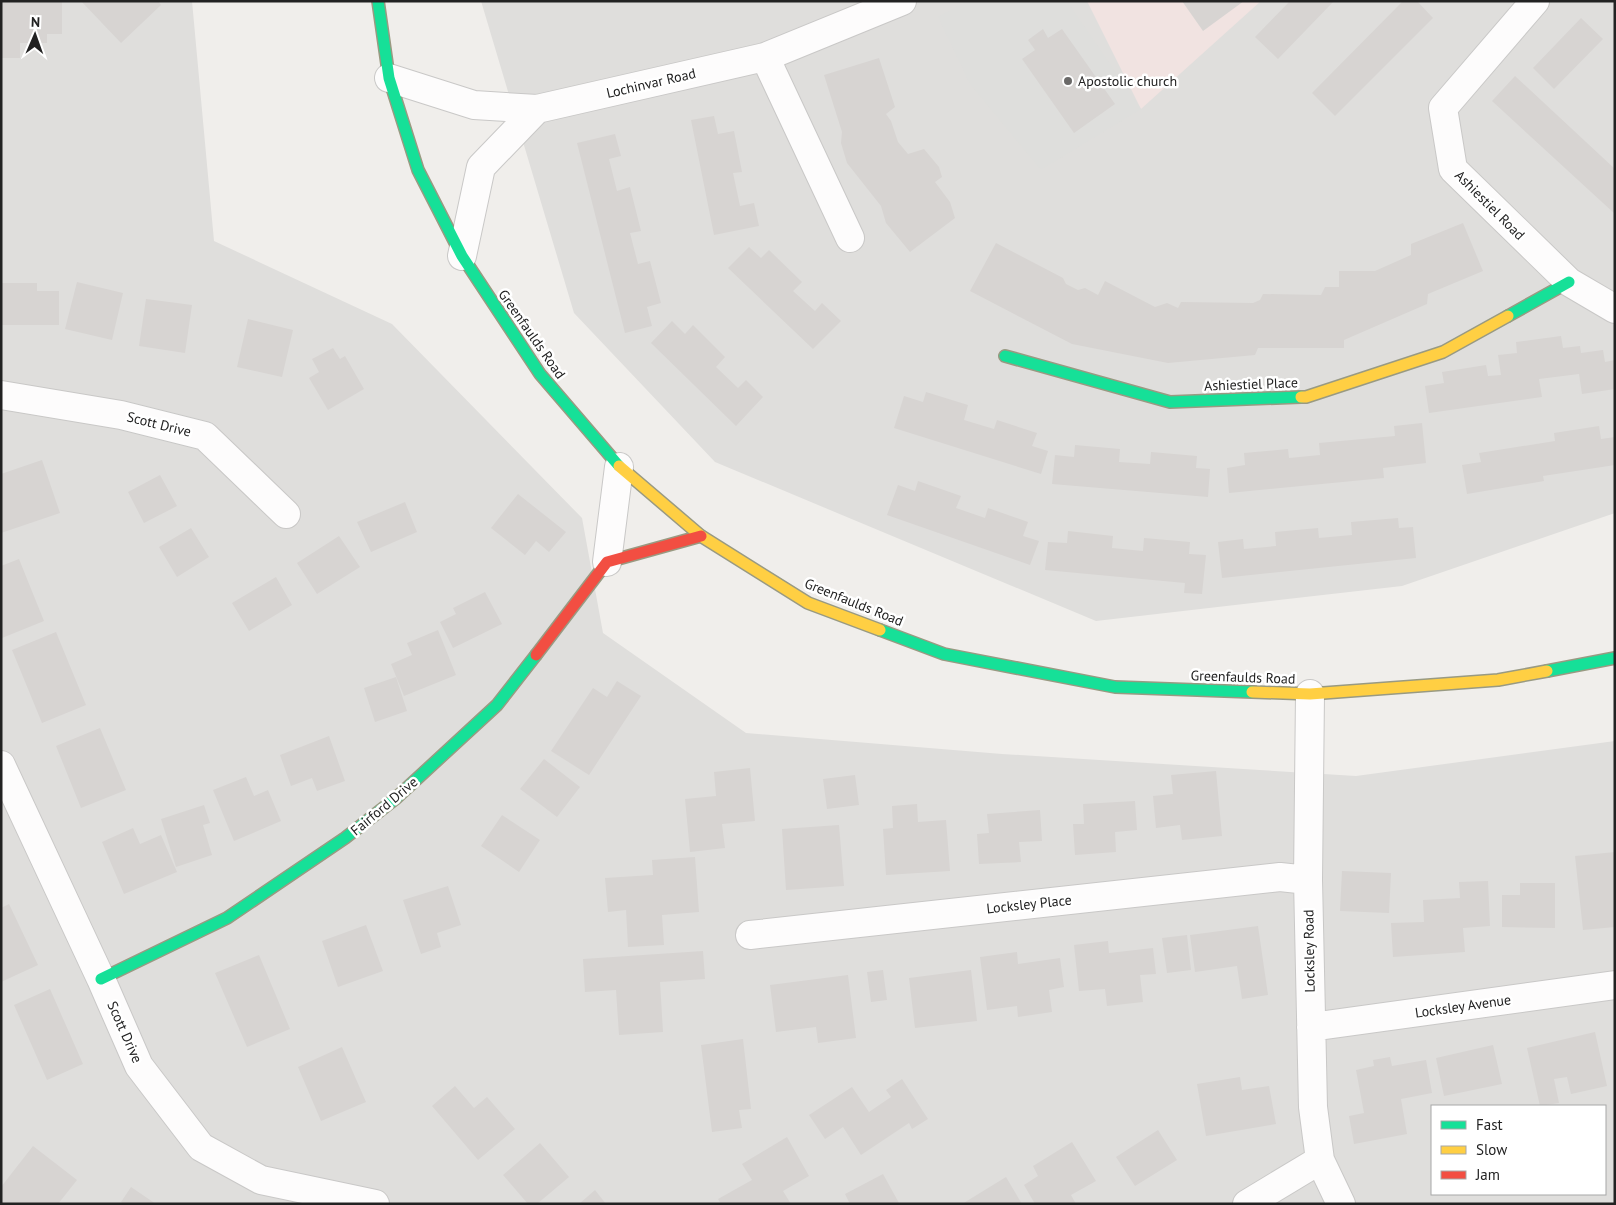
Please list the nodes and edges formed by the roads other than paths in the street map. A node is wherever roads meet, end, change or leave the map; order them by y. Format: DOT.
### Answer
graph roads {
  1 [pos="378,1"];
  2 [pos="902,1"];
  3 [pos="1535,1"];
  4 [pos="765,57"];
  5 [pos="389,78"];
  6 [pos="537,109"];
  7 [pos="850,238"];
  8 [pos="462,256"];
  9 [pos="1569,282"];
  10 [pos="1615,310"];
  11 [pos="1005,356"];
  12 [pos="1,395"];
  13 [pos="619,467"];
  14 [pos="286,514"];
  15 [pos="700,536"];
  16 [pos="607,562"];
  17 [pos="1615,658"];
  18 [pos="1310,694"];
  19 [pos="1,764"];
  20 [pos="1308,880"];
  21 [pos="750,935"];
  22 [pos="102,978"];
  23 [pos="1615,985"];
  24 [pos="1311,1027"];
  25 [pos="1320,1160"];
  26 [pos="376,1204"];
  27 [pos="1248,1204"];
  28 [pos="1341,1204"];
  1 -- 5 [label="street, Greenfaulds Road"];
  2 -- 4 [label="street, Lochinvar Road"];
  3 -- 9 [label="street, Ashiestiel Road"];
  4 -- 6 [label="street, Lochinvar Road"];
  4 -- 7 [label="street"];
  5 -- 6 [label="street, Lochinvar Road"];
  5 -- 8 [label="street, Greenfaulds Road"];
  6 -- 8 [label="street"];
  8 -- 13 [label="street, Greenfaulds Road"];
  9 -- 10 [label="street, Ashiestiel Road"];
  9 -- 11 [label="street, Ashiestiel Place"];
  12 -- 14 [label="street, Scott Drive"];
  13 -- 15 [label="street, Greenfaulds Road"];
  13 -- 16 [label="street"];
  15 -- 16 [label="street"];
  15 -- 18 [label="street, Greenfaulds Road"];
  16 -- 22 [label="street, Fairford Drive"];
  17 -- 18 [label="street, Greenfaulds Road"];
  18 -- 20 [label="street, Locksley Road"];
  19 -- 22 [label="street, Scott Drive"];
  20 -- 21 [label="street, Locksley Place"];
  20 -- 24 [label="street, Locksley Road"];
  22 -- 26 [label="street, Scott Drive"];
  23 -- 24 [label="street, Locksley Avenue"];
  24 -- 25 [label="street, Locksley Road"];
  25 -- 27 [label="street"];
  25 -- 28 [label="street, Locksley Road"];
}
